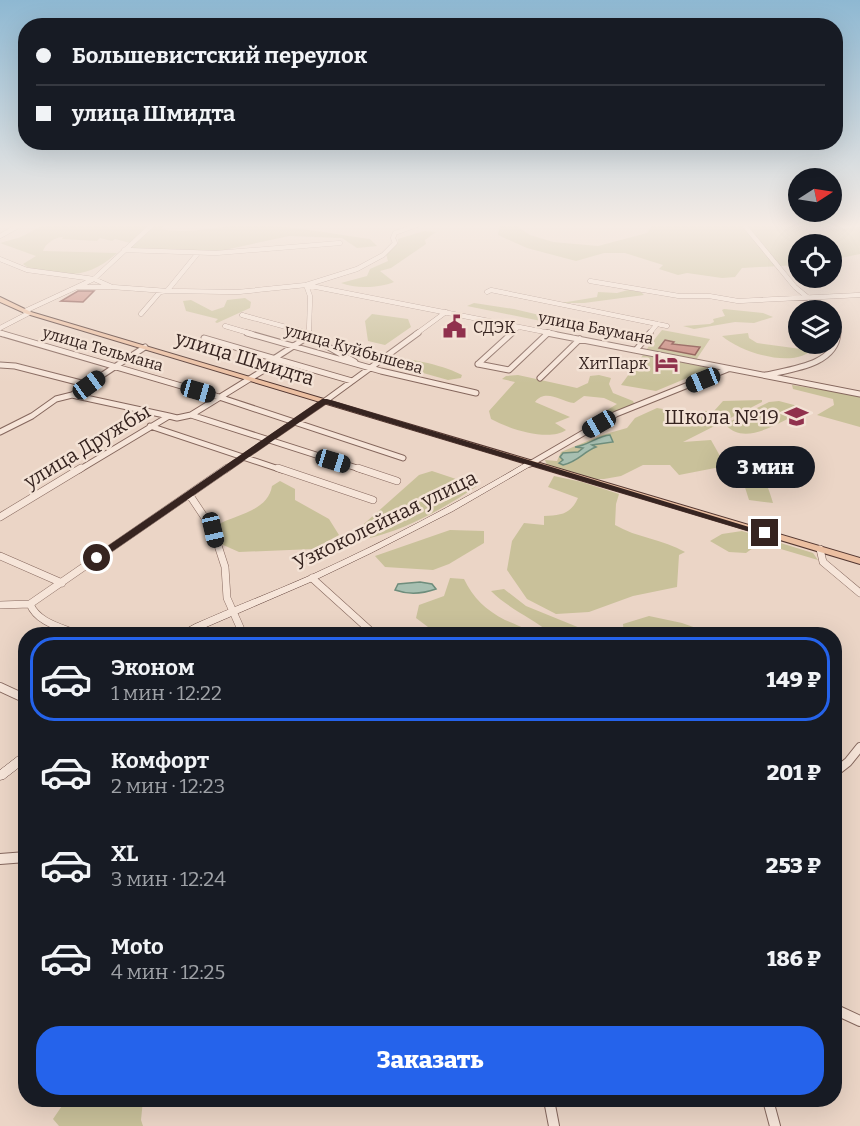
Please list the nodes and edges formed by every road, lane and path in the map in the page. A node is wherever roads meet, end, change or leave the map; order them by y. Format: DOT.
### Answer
graph roads {
  1 [pos="83,278"];
  2 [pos="178,278"];
  3 [pos="330,278"];
  4 [pos="787,278"];
  5 [pos="94,279"];
  6 [pos="590,281"];
  7 [pos="306,285"];
  8 [pos="74,287"];
  9 [pos="112,287"];
  10 [pos="167,291"];
  11 [pos="487,292"];
  12 [pos="860,295"];
  13 [pos="808,298"];
  14 [pos="0,299"];
  15 [pos="810,300"];
  16 [pos="27,312"];
  17 [pos="446,312"];
  18 [pos="141,314"];
  19 [pos="242,315"];
  20 [pos="657,324"];
  21 [pos="225,326"];
  22 [pos="667,326"];
  23 [pos="518,327"];
  24 [pos="0,331"];
  25 [pos="549,332"];
  26 [pos="308,334"];
  27 [pos="204,338"];
  28 [pos="580,339"];
  29 [pos="145,347"];
  30 [pos="294,347"];
  31 [pos="636,350"];
  32 [pos="835,354"];
  33 [pos="276,359"];
  34 [pos="0,365"];
  35 [pos="115,366"];
  36 [pos="370,369"];
  37 [pos="728,369"];
  38 [pos="763,376"];
  39 [pos="540,378"];
  40 [pos="251,379"];
  41 [pos="352,381"];
  42 [pos="89,385"];
  43 [pos="476,393"];
  44 [pos="860,394"];
  45 [pos="72,395"];
  46 [pos="219,397"];
  47 [pos="325,401"];
  48 [pos="191,415"];
  49 [pos="168,416"];
  50 [pos="294,421"];
  51 [pos="150,426"];
  52 [pos="0,432"];
  53 [pos="268,440"];
  54 [pos="243,456"];
  55 [pos="403,458"];
  56 [pos="530,464"];
  57 [pos="397,481"];
  58 [pos="189,494"];
  59 [pos="373,500"];
  60 [pos="0,517"];
  61 [pos="820,549"];
  62 [pos="0,556"];
  63 [pos="860,561"];
  64 [pos="312,578"];
  65 [pos="62,583"];
  66 [pos="860,594"];
  67 [pos="30,603"];
  68 [pos="0,605"];
  69 [pos="235,611"];
  70 [pos="60,627"];
  71 [pos="199,627"];
  72 [pos="239,627"];
  73 [pos="366,627"];
  74 [pos="0,687"];
  75 [pos="18,695"];
  76 [pos="860,747"];
  77 [pos="18,762"];
  78 [pos="842,767"];
  79 [pos="0,776"];
  80 [pos="18,858"];
  81 [pos="0,860"];
  82 [pos="842,1013"];
  83 [pos="860,1021"];
  84 [pos="550,1107"];
  85 [pos="770,1107"];
  86 [pos="554,1126"];
  87 [pos="775,1126"];
  1 -- 5 [label="street"];
  2 -- 10 [label="street"];
  3 -- 7 [label="street"];
  4 -- 13 [label="street"];
  5 -- 8 [label="street"];
  5 -- 9 [label="street"];
  6 -- 13 [label="street"];
  7 -- 10 [label="street"];
  7 -- 17 [label="street, улица Баумана"];
  7 -- 26 [label="street"];
  8 -- 9 [label="street"];
  8 -- 16 [label="street"];
  9 -- 10 [label="street"];
  10 -- 18 [label="street"];
  11 -- 20 [label="street, улица Баумана"];
  12 -- 13 [label="street"];
  13 -- 15 [label="street"];
  14 -- 16 [label="main road, улица Шмидта"];
  16 -- 24 [label="street"];
  16 -- 29 [label="main road, улица Шмидта"];
  17 -- 23 [label="street, улица Баумана"];
  17 -- 36 [label="street"];
  19 -- 26 [label="street"];
  20 -- 22 [label="street, улица Баумана"];
  20 -- 31 [label="street"];
  21 -- 30 [label="street, улица Куйбышева"];
  23 -- 25 [label="street, улица Баумана"];
  23 -- 25 [label="street"];
  24 -- 35 [label="street, улица Тельмана"];
  25 -- 28 [label="street, улица Баумана"];
  26 -- 30 [label="street"];
  26 -- 36 [label="street"];
  27 -- 33 [label="street"];
  28 -- 31 [label="street, улица Баумана"];
  28 -- 39 [label="street"];
  29 -- 35 [label="street"];
  29 -- 40 [label="main road, улица Шмидта"];
  30 -- 33 [label="street"];
  30 -- 36 [label="street, улица Куйбышева"];
  31 -- 37 [label="street, улица Баумана"];
  32 -- 38 [label="street"];
  33 -- 40 [label="street"];
  33 -- 41 [label="street"];
  34 -- 42 [label="street"];
  35 -- 42 [label="street"];
  35 -- 46 [label="street, улица Тельмана"];
  36 -- 41 [label="street"];
  36 -- 43 [label="street, улица Куйбышева"];
  37 -- 38 [label="street, улица Баумана"];
  37 -- 56 [label="street, Узкоколейная улица"];
  38 -- 44 [label="street, улица Баумана"];
  40 -- 46 [label="street"];
  40 -- 47 [label="main road, улица Шмидта"];
  41 -- 47 [label="street"];
  42 -- 45 [label="street"];
  45 -- 49 [label="street"];
  45 -- 52 [label="street"];
  46 -- 48 [label="street"];
  46 -- 50 [label="street, улица Тельмана"];
  47 -- 50 [label="street"];
  47 -- 56 [label="main road, улица Шмидта"];
  48 -- 49 [label="street, улица Дружбы"];
  48 -- 53 [label="street"];
  49 -- 51 [label="street, улица Дружбы"];
  50 -- 53 [label="street"];
  50 -- 55 [label="street, улица Тельмана"];
  51 -- 54 [label="street"];
  51 -- 60 [label="street, улица Дружбы"];
  53 -- 54 [label="street"];
  53 -- 57 [label="street"];
  54 -- 58 [label="street"];
  54 -- 59 [label="street"];
  56 -- 61 [label="main road, улица Шмидта"];
  56 -- 64 [label="street, Узкоколейная улица"];
  58 -- 65 [label="street"];
  58 -- 69 [label="street"];
  61 -- 63 [label="main road, улица Шмидта"];
  61 -- 66 [label="street"];
  62 -- 65 [label="street"];
  64 -- 69 [label="street, Узкоколейная улица"];
  64 -- 73 [label="street"];
  65 -- 67 [label="street"];
  67 -- 68 [label="street"];
  67 -- 70 [label="street"];
  69 -- 71 [label="street, Узкоколейная улица"];
  69 -- 72 [label="street"];
  74 -- 75 [label="street"];
  76 -- 78 [label="street"];
  77 -- 79 [label="street"];
  80 -- 81 [label="street"];
  82 -- 83 [label="street"];
  84 -- 86 [label="street"];
  85 -- 87 [label="street"];
}
